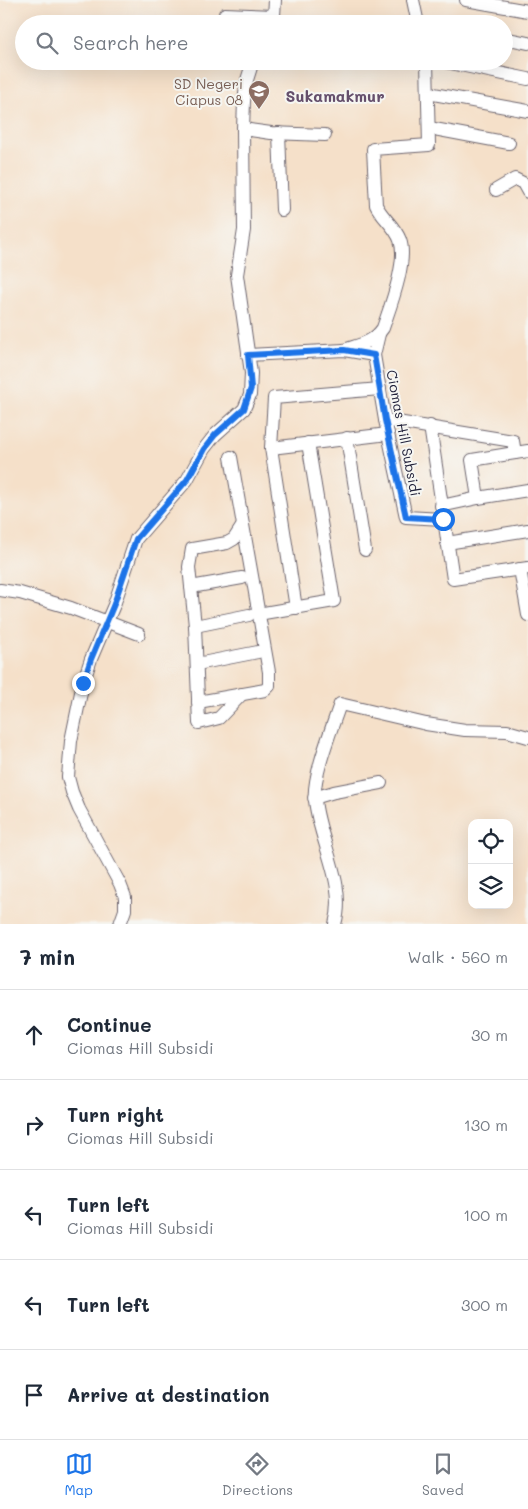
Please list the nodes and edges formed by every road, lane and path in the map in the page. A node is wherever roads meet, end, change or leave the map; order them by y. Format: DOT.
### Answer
graph roads {
  1 [pos="275,0"];
  2 [pos="413,0"];
  3 [pos="466,0"];
  4 [pos="528,11"];
  5 [pos="224,14"];
  6 [pos="232,15"];
  7 [pos="274,15"];
  8 [pos="418,15"];
  9 [pos="513,40"];
  10 [pos="528,43"];
  11 [pos="250,70"];
  12 [pos="427,70"];
  13 [pos="484,70"];
  14 [pos="528,79"];
  15 [pos="428,93"];
  16 [pos="528,111"];
  17 [pos="429,128"];
  18 [pos="243,129"];
  19 [pos="279,133"];
  20 [pos="325,134"];
  21 [pos="509,143"];
  22 [pos="496,190"];
  23 [pos="528,192"];
  24 [pos="282,210"];
  25 [pos="379,334"];
  26 [pos="344,350"];
  27 [pos="248,355"];
  28 [pos="374,355"];
  29 [pos="380,389"];
  30 [pos="385,420"];
  31 [pos="430,426"];
  32 [pos="388,434"];
  33 [pos="347,438"];
  34 [pos="308,443"];
  35 [pos="271,448"];
  36 [pos="522,452"];
  37 [pos="231,457"];
  38 [pos="528,490"];
  39 [pos="478,498"];
  40 [pos="441,506"];
  41 [pos="443,519"];
  42 [pos="243,526"];
  43 [pos="528,530"];
  44 [pos="447,542"];
  45 [pos="365,550"];
  46 [pos="524,568"];
  47 [pos="242,578"];
  48 [pos="191,587"];
  49 [pos="0,590"];
  50 [pos="296,608"];
  51 [pos="528,611"];
  52 [pos="254,614"];
  53 [pos="107,622"];
  54 [pos="195,626"];
  55 [pos="140,634"];
  56 [pos="258,652"];
  57 [pos="197,664"];
  58 [pos="242,694"];
  59 [pos="198,702"];
  60 [pos="528,737"];
  61 [pos="381,783"];
  62 [pos="314,798"];
  63 [pos="120,924"];
  64 [pos="335,924"];
  1 -- 7 [label="street"];
  2 -- 8 [label="street"];
  3 -- 4 [label="street"];
  5 -- 6 [label="street"];
  9 -- 10 [label="street"];
  11 -- 18 [label="street"];
  12 -- 15 [label="street"];
  13 -- 14 [label="street"];
  15 -- 16 [label="street"];
  15 -- 17 [label="street"];
  17 -- 21 [label="street"];
  17 -- 25 [label="street"];
  18 -- 19 [label="street"];
  18 -- 27 [label="street"];
  19 -- 20 [label="street"];
  19 -- 24 [label="street"];
  22 -- 23 [label="street"];
  25 -- 26 [label="street"];
  25 -- 28 [label="street"];
  26 -- 27 [label="street, Ciomas Hill Subsidi"];
  26 -- 28 [label="street, Ciomas Hill Subsidi"];
  27 -- 53 [label="street"];
  28 -- 29 [label="street, Ciomas Hill Subsidi"];
  29 -- 30 [label="street, Ciomas Hill Subsidi"];
  29 -- 35 [label="street"];
  30 -- 31 [label="street"];
  30 -- 32 [label="street, Ciomas Hill Subsidi"];
  31 -- 36 [label="street"];
  31 -- 40 [label="street"];
  32 -- 33 [label="street"];
  32 -- 41 [label="street, Ciomas Hill Subsidi"];
  33 -- 34 [label="street"];
  33 -- 45 [label="street"];
  34 -- 35 [label="street"];
  34 -- 50 [label="street"];
  35 -- 50 [label="street"];
  36 -- 39 [label="street"];
  37 -- 42 [label="street"];
  38 -- 39 [label="street"];
  39 -- 40 [label="street"];
  40 -- 41 [label="street"];
  41 -- 44 [label="street"];
  42 -- 48 [label="street"];
  42 -- 52 [label="street"];
  43 -- 44 [label="street"];
  44 -- 46 [label="street"];
  46 -- 51 [label="street"];
  47 -- 48 [label="street"];
  48 -- 54 [label="street"];
  49 -- 53 [label="street"];
  50 -- 52 [label="street"];
  52 -- 54 [label="street"];
  52 -- 58 [label="street"];
  53 -- 55 [label="street"];
  53 -- 63 [label="street"];
  54 -- 57 [label="street"];
  56 -- 57 [label="street"];
  57 -- 59 [label="street"];
  58 -- 59 [label="street"];
  58 -- 59 [label="street"];
  60 -- 62 [label="street"];
  61 -- 62 [label="street"];
  62 -- 64 [label="street"];
}
